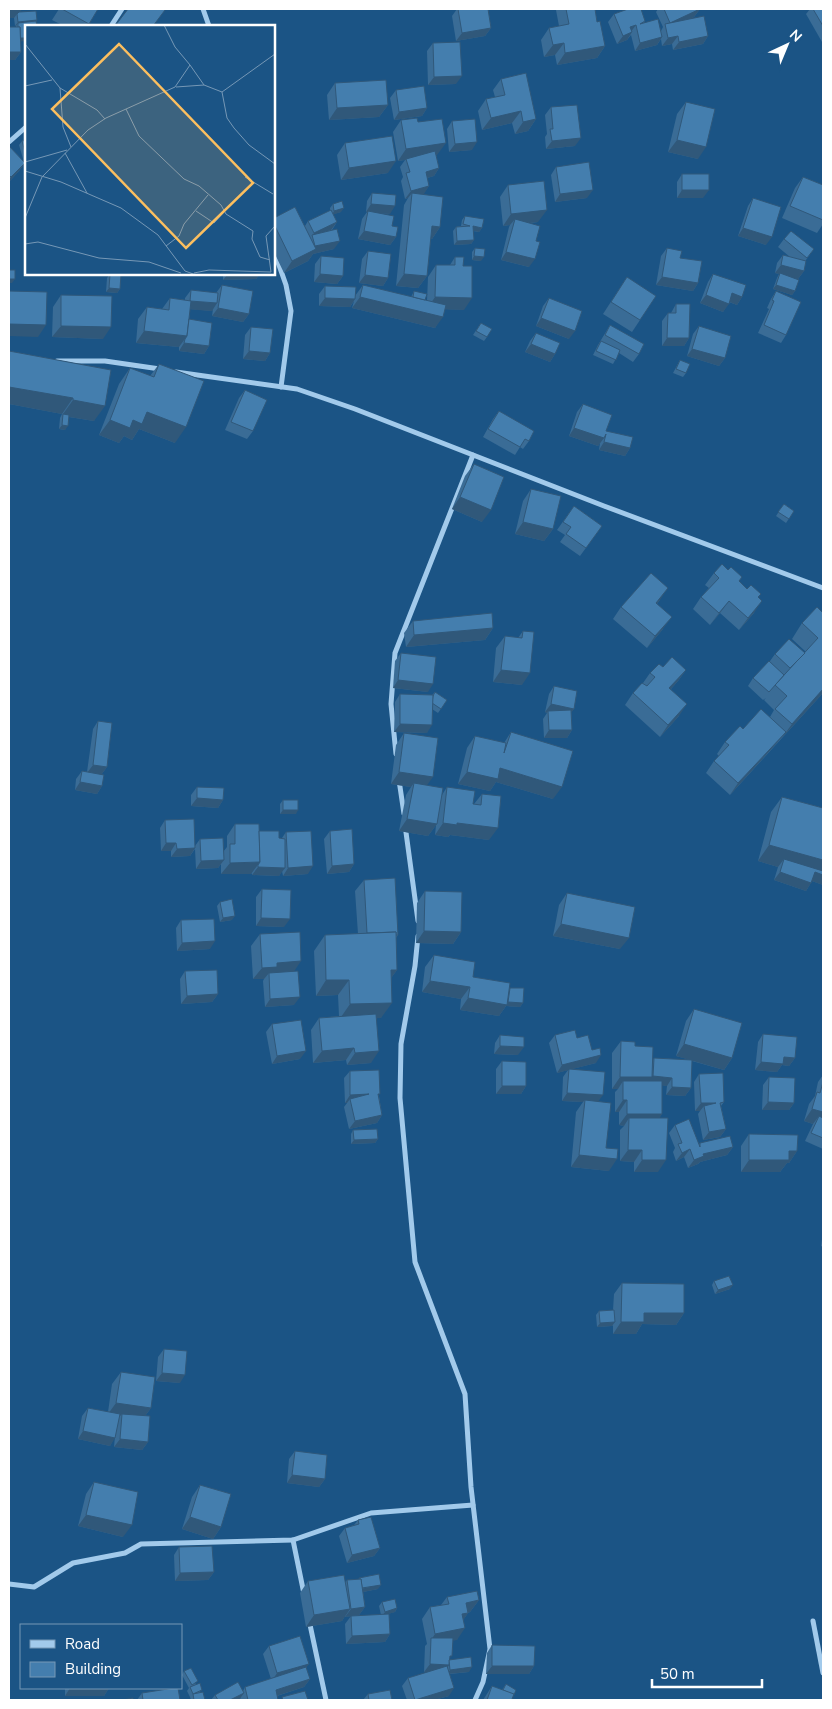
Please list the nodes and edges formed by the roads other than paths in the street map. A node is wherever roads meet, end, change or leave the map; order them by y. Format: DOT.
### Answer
graph roads {
  1 [pos="122,9"];
  2 [pos="203,9"];
  3 [pos="112,25"];
  4 [pos="209,25"];
  5 [pos="25,128"];
  6 [pos="9,142"];
  7 [pos="275,254"];
  8 [pos="47,361"];
  9 [pos="164,370"];
  10 [pos="173,371"];
  11 [pos="281,387"];
  12 [pos="473,455"];
  13 [pos="823,588"];
  14 [pos="397,759"];
  15 [pos="399,778"];
  16 [pos="473,1505"];
  17 [pos="293,1540"];
  18 [pos="9,1584"];
  19 [pos="304,1596"];
  20 [pos="308,1615"];
  21 [pos="813,1621"];
  22 [pos="823,1673"];
  23 [pos="326,1700"];
  24 [pos="475,1700"];
  1 -- 3 [label="street"];
  2 -- 4 [label="street"];
  5 -- 6 [label="street"];
  7 -- 11 [label="street"];
  8 -- 9 [label="street"];
  10 -- 11 [label="street"];
  11 -- 12 [label="street"];
  12 -- 13 [label="street"];
  12 -- 14 [label="street"];
  15 -- 16 [label="street"];
  16 -- 17 [label="street"];
  16 -- 24 [label="street"];
  17 -- 18 [label="street"];
  17 -- 19 [label="street"];
  20 -- 23 [label="street"];
  21 -- 22 [label="street"];
}
